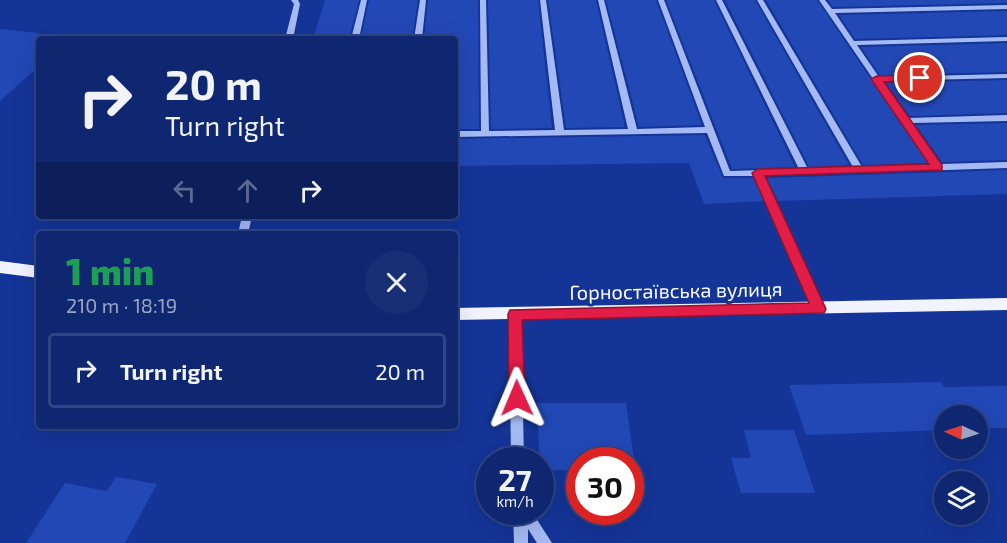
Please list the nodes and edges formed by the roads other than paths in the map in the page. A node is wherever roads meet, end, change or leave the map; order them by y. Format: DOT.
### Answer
graph roads {
  1 [pos="294,0"];
  2 [pos="364,0"];
  3 [pos="423,0"];
  4 [pos="483,0"];
  5 [pos="543,0"];
  6 [pos="601,0"];
  7 [pos="661,0"];
  8 [pos="719,0"];
  9 [pos="760,0"];
  10 [pos="822,0"];
  11 [pos="1007,7"];
  12 [pos="830,11"];
  13 [pos="290,36"];
  14 [pos="356,36"];
  15 [pos="418,36"];
  16 [pos="1007,39"];
  17 [pos="852,43"];
  18 [pos="1007,76"];
  19 [pos="877,79"];
  20 [pos="1007,117"];
  21 [pos="906,121"];
  22 [pos="711,130"];
  23 [pos="633,131"];
  24 [pos="560,132"];
  25 [pos="458,134"];
  26 [pos="485,134"];
  27 [pos="1007,165"];
  28 [pos="938,167"];
  29 [pos="859,170"];
  30 [pos="805,172"];
  31 [pos="758,173"];
  32 [pos="0,267"];
  33 [pos="36,272"];
  34 [pos="1007,304"];
  35 [pos="819,309"];
  36 [pos="458,314"];
  37 [pos="515,314"];
  38 [pos="518,447"];
  39 [pos="520,525"];
  40 [pos="533,525"];
  41 [pos="521,543"];
  42 [pos="545,543"];
  1 -- 13 [label="street"];
  2 -- 14 [label="street"];
  3 -- 15 [label="street"];
  4 -- 26 [label="street"];
  5 -- 24 [label="street"];
  6 -- 23 [label="street"];
  7 -- 22 [label="street"];
  8 -- 30 [label="street"];
  9 -- 29 [label="street"];
  10 -- 12 [label="street"];
  11 -- 12 [label="street"];
  12 -- 17 [label="street"];
  16 -- 17 [label="street"];
  17 -- 19 [label="street"];
  18 -- 19 [label="street"];
  19 -- 21 [label="street"];
  20 -- 21 [label="street"];
  21 -- 28 [label="street"];
  22 -- 23 [label="street"];
  22 -- 31 [label="street"];
  23 -- 24 [label="street"];
  24 -- 26 [label="street"];
  25 -- 26 [label="street"];
  27 -- 28 [label="street"];
  28 -- 29 [label="street"];
  29 -- 30 [label="street"];
  30 -- 31 [label="street"];
  31 -- 35 [label="street"];
  32 -- 33 [label="main road"];
  34 -- 35 [label="main road, Горностаївська вулиця"];
  35 -- 37 [label="main road, Горностаївська вулиця"];
  36 -- 37 [label="main road, Горностаївська вулиця"];
  37 -- 38 [label="street"];
  39 -- 41 [label="street"];
  40 -- 42 [label="street"];
}
